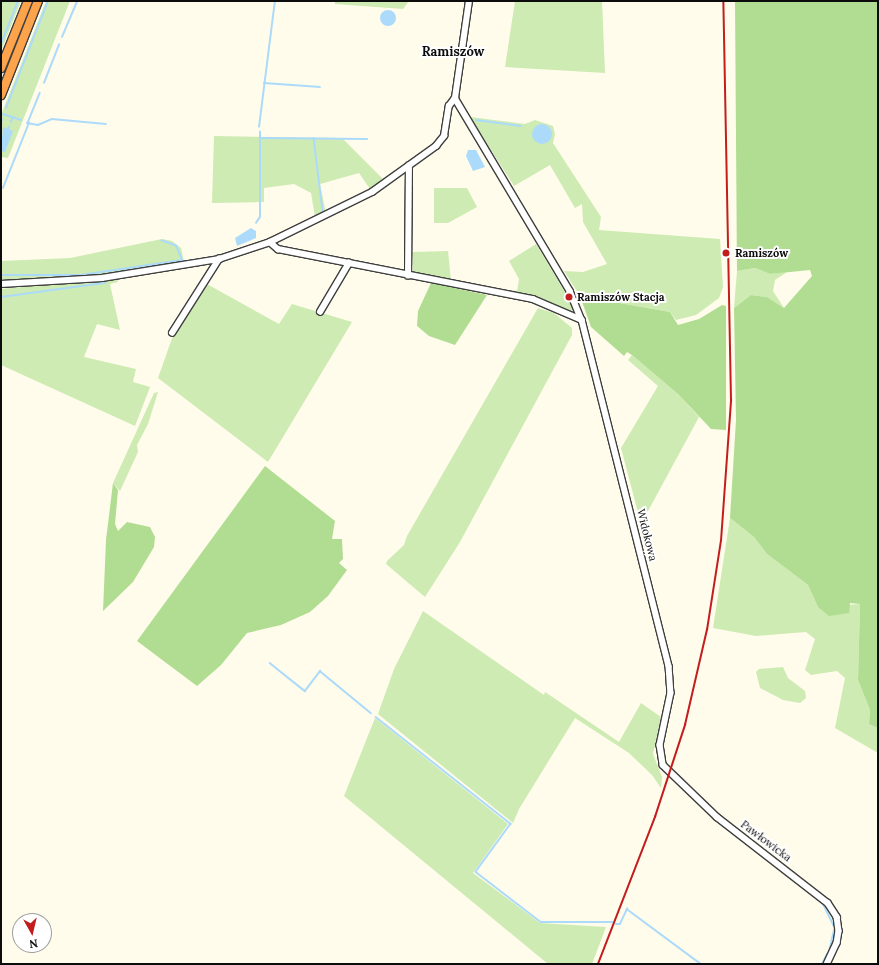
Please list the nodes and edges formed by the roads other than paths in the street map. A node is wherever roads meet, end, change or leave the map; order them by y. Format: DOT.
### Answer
graph roads {
  1 [pos="28,1"];
  2 [pos="38,1"];
  3 [pos="469,1"];
  4 [pos="1,68"];
  5 [pos="1,95"];
  6 [pos="455,98"];
  7 [pos="409,166"];
  8 [pos="270,242"];
  9 [pos="219,259"];
  10 [pos="349,263"];
  11 [pos="408,276"];
  12 [pos="1,284"];
  13 [pos="320,312"];
  14 [pos="582,320"];
  15 [pos="172,333"];
  16 [pos="661,740"];
  17 [pos="827,964"];
  1 -- 4 [label="highway"];
  2 -- 5 [label="highway"];
  3 -- 6 [label="street"];
  6 -- 7 [label="street"];
  6 -- 14 [label="street, Widokowa"];
  7 -- 8 [label="street"];
  7 -- 11 [label="street"];
  8 -- 9 [label="street"];
  8 -- 10 [label="street"];
  9 -- 12 [label="street"];
  9 -- 15 [label="street"];
  10 -- 11 [label="street"];
  10 -- 13 [label="street"];
  11 -- 14 [label="street"];
  14 -- 16 [label="street, Widokowa"];
  16 -- 17 [label="street, Pawłowicka"];
}
